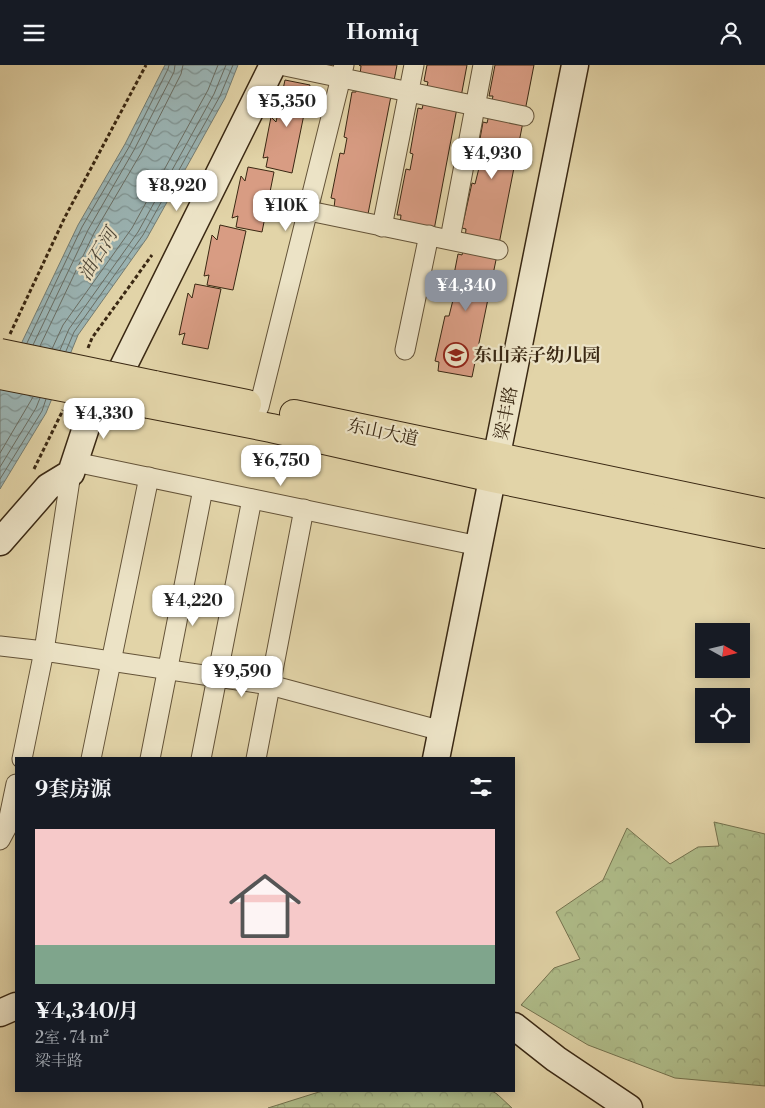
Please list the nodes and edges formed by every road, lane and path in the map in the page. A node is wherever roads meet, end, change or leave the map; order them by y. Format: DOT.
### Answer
graph roads {
  1 [pos="146,65"];
  2 [pos="273,65"];
  3 [pos="280,65"];
  4 [pos="414,65"];
  5 [pos="483,65"];
  6 [pos="575,65"];
  7 [pos="343,72"];
  8 [pos="409,92"];
  9 [pos="475,106"];
  10 [pos="524,116"];
  11 [pos="309,211"];
  12 [pos="382,227"];
  13 [pos="429,235"];
  14 [pos="450,239"];
  15 [pos="498,250"];
  16 [pos="155,252"];
  17 [pos="405,350"];
  18 [pos="84,356"];
  19 [pos="0,361"];
  20 [pos="118,377"];
  21 [pos="97,394"];
  22 [pos="152,395"];
  23 [pos="67,401"];
  24 [pos="259,407"];
  25 [pos="73,467"];
  26 [pos="495,467"];
  27 [pos="29,477"];
  28 [pos="149,477"];
  29 [pos="203,489"];
  30 [pos="252,499"];
  31 [pos="304,509"];
  32 [pos="765,513"];
  33 [pos="765,534"];
  34 [pos="0,541"];
  35 [pos="479,546"];
  36 [pos="0,646"];
  37 [pos="44,651"];
  38 [pos="111,661"];
  39 [pos="167,670"];
  40 [pos="217,677"];
  41 [pos="270,685"];
  42 [pos="442,731"];
  43 [pos="22,757"];
  44 [pos="91,757"];
  45 [pos="150,757"];
  46 [pos="201,757"];
  47 [pos="256,757"];
  48 [pos="436,757"];
  49 [pos="15,789"];
  50 [pos="6,831"];
  51 [pos="15,1006"];
  52 [pos="0,1013"];
  53 [pos="515,1027"];
  54 [pos="629,1108"];
  1 -- 19 [label="path"];
  2 -- 20 [label="street"];
  3 -- 7 [label="street"];
  4 -- 8 [label="street"];
  5 -- 9 [label="street"];
  6 -- 26 [label="street, 梁丰路"];
  7 -- 8 [label="street"];
  7 -- 11 [label="street"];
  8 -- 9 [label="street"];
  8 -- 12 [label="street"];
  9 -- 10 [label="street"];
  9 -- 14 [label="street"];
  11 -- 12 [label="street"];
  11 -- 24 [label="street"];
  12 -- 13 [label="street"];
  13 -- 14 [label="street"];
  13 -- 17 [label="street"];
  14 -- 15 [label="street"];
  16 -- 18 [label="path"];
  19 -- 20 [label="main road, 东山大道, bridge"];
  19 -- 21 [label="main road, 东山大道, bridge"];
  20 -- 22 [label="main road, 东山大道, bridge"];
  21 -- 22 [label="main road, 东山大道, bridge"];
  21 -- 25 [label="street"];
  22 -- 24 [label="main road, 东山大道"];
  22 -- 26 [label="main road, 东山大道"];
  23 -- 27 [label="path"];
  24 -- 26 [label="main road, 东山大道"];
  25 -- 28 [label="street"];
  25 -- 34 [label="street"];
  25 -- 37 [label="street"];
  26 -- 32 [label="main road, 东山大道"];
  26 -- 33 [label="main road, 东山大道"];
  26 -- 35 [label="street, 梁丰路"];
  28 -- 29 [label="street"];
  28 -- 38 [label="street"];
  29 -- 30 [label="street"];
  29 -- 39 [label="street"];
  30 -- 31 [label="street"];
  30 -- 40 [label="street"];
  31 -- 35 [label="street"];
  31 -- 41 [label="street"];
  35 -- 42 [label="street, 梁丰路"];
  36 -- 37 [label="street"];
  37 -- 38 [label="street"];
  37 -- 43 [label="street"];
  38 -- 39 [label="street"];
  38 -- 44 [label="street"];
  39 -- 40 [label="street"];
  39 -- 45 [label="street"];
  40 -- 41 [label="street"];
  40 -- 46 [label="street"];
  41 -- 42 [label="street"];
  41 -- 47 [label="street"];
  42 -- 48 [label="street, 梁丰路"];
  49 -- 50 [label="street"];
  51 -- 52 [label="street"];
  53 -- 54 [label="street"];
}
